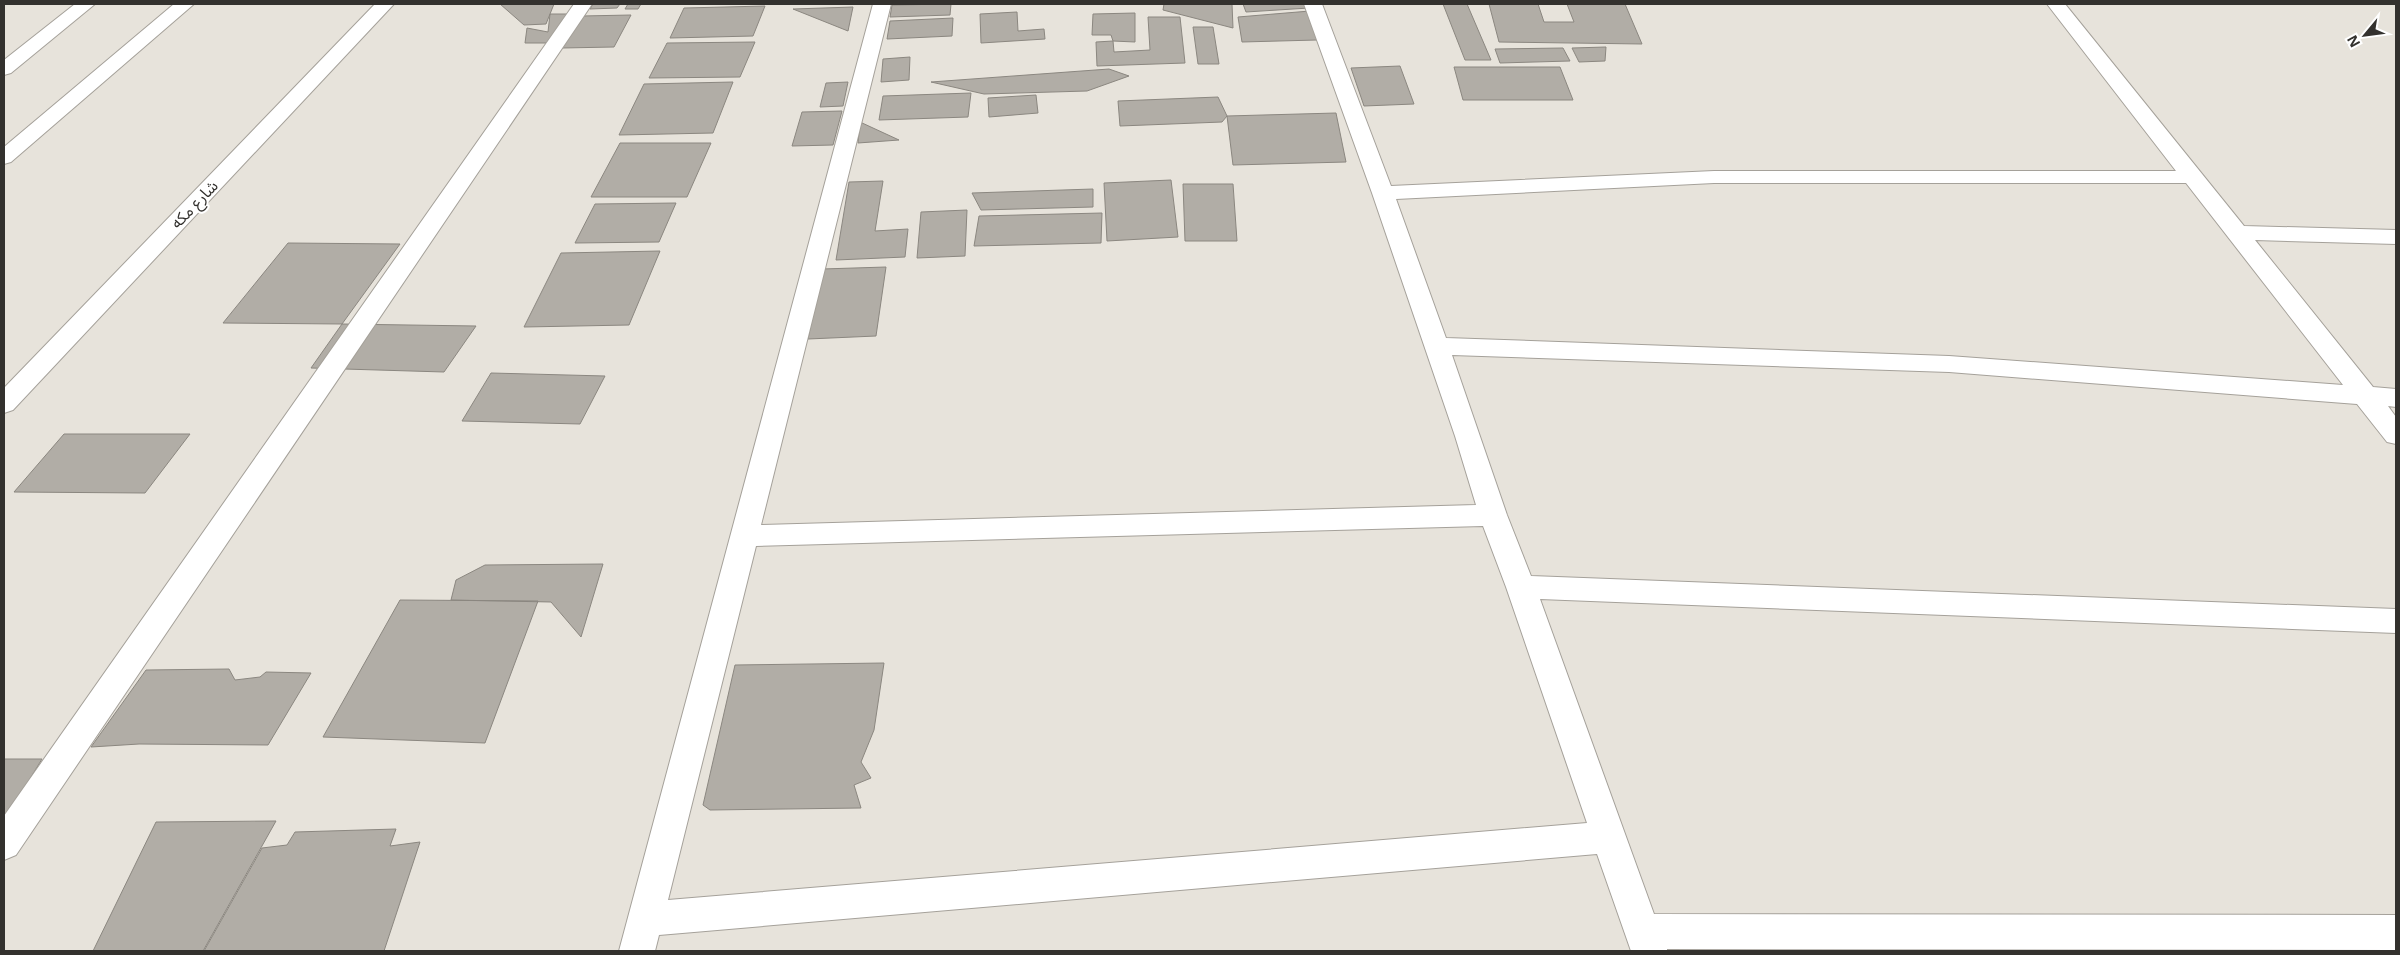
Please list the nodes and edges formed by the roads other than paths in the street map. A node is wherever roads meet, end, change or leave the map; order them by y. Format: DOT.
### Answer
graph roads {
  1 [pos="86,4"];
  2 [pos="185,4"];
  3 [pos="384,4"];
  4 [pos="583,4"];
  5 [pos="882,4"];
  6 [pos="1313,4"];
  7 [pos="2056,4"];
  8 [pos="4,69"];
  9 [pos="4,158"];
  10 [pos="2193,177"];
  11 [pos="1383,193"];
  12 [pos="2238,233"];
  13 [pos="2396,237"];
  14 [pos="1436,346"];
  15 [pos="2368,397"];
  16 [pos="2396,398"];
  17 [pos="4,404"];
  18 [pos="2396,435"];
  19 [pos="1493,515"];
  20 [pos="745,536"];
  21 [pos="1521,587"];
  22 [pos="2396,620"];
  23 [pos="1609,837"];
  24 [pos="4,844"];
  25 [pos="2396,933"];
  26 [pos="641,935"];
  27 [pos="1646,941"];
  1 -- 8 [label="street"];
  2 -- 9 [label="street"];
  3 -- 17 [label="street, شارع مكه"];
  4 -- 24 [label="street"];
  5 -- 20 [label="street"];
  6 -- 11 [label="street"];
  7 -- 10 [label="street"];
  10 -- 11 [label="street"];
  10 -- 12 [label="street"];
  11 -- 14 [label="street"];
  12 -- 13 [label="street"];
  12 -- 15 [label="street"];
  14 -- 15 [label="street"];
  14 -- 19 [label="street"];
  15 -- 16 [label="street"];
  15 -- 18 [label="street"];
  19 -- 20 [label="street"];
  19 -- 21 [label="street"];
  20 -- 26 [label="street"];
  21 -- 22 [label="street"];
  21 -- 23 [label="street"];
  23 -- 26 [label="street"];
  23 -- 27 [label="street"];
  25 -- 27 [label="street"];
}
